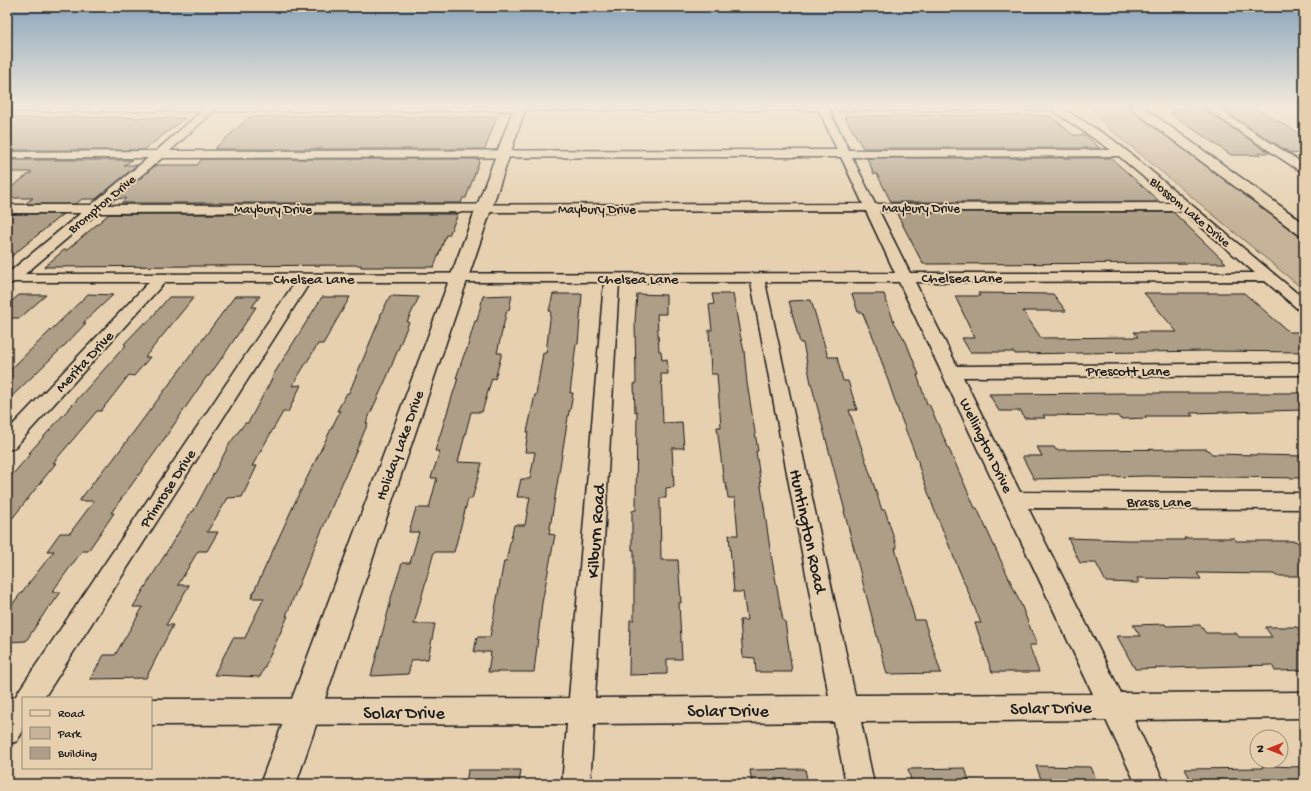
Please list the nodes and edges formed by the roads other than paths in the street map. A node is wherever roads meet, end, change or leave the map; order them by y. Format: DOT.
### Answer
graph roads {
  1 [pos="171,144"];
  2 [pos="507,144"];
  3 [pos="840,144"];
  4 [pos="1111,144"];
  5 [pos="1186,144"];
  6 [pos="1265,144"];
  7 [pos="1123,153"];
  8 [pos="503,154"];
  9 [pos="845,154"];
  10 [pos="7,155"];
  11 [pos="159,155"];
  12 [pos="1304,169"];
  13 [pos="872,207"];
  14 [pos="1186,207"];
  15 [pos="94,208"];
  16 [pos="484,208"];
  17 [pos="7,209"];
  18 [pos="1303,230"];
  19 [pos="905,277"];
  20 [pos="1269,277"];
  21 [pos="161,278"];
  22 [pos="305,278"];
  23 [pos="459,278"];
  24 [pos="612,278"];
  25 [pos="757,278"];
  26 [pos="8,279"];
  27 [pos="1304,307"];
  28 [pos="1304,369"];
  29 [pos="951,372"];
  30 [pos="7,443"];
  31 [pos="1014,500"];
  32 [pos="1304,501"];
  33 [pos="28,697"];
  34 [pos="1304,705"];
  35 [pos="1113,706"];
  36 [pos="845,709"];
  37 [pos="582,711"];
  38 [pos="152,712"];
  39 [pos="303,713"];
  40 [pos="278,784"];
  41 [pos="576,784"];
  42 [pos="860,784"];
  43 [pos="1151,784"];
  1 -- 11 [label="street, Brompton Drive"];
  2 -- 8 [label="street, Holiday Lake Drive"];
  3 -- 9 [label="street, Wellington Drive"];
  4 -- 7 [label="street, Blossom Lake Drive"];
  5 -- 18 [label="street"];
  6 -- 12 [label="street"];
  7 -- 9 [label="street"];
  7 -- 14 [label="street, Blossom Lake Drive"];
  8 -- 9 [label="street"];
  8 -- 11 [label="street"];
  8 -- 16 [label="street, Holiday Lake Drive"];
  9 -- 13 [label="street, Wellington Drive"];
  10 -- 11 [label="street"];
  11 -- 15 [label="street, Brompton Drive"];
  13 -- 14 [label="street, Maybury Drive"];
  13 -- 16 [label="street, Maybury Drive"];
  13 -- 19 [label="street, Wellington Drive"];
  14 -- 20 [label="street, Blossom Lake Drive"];
  15 -- 16 [label="street, Maybury Drive"];
  15 -- 17 [label="street, Maybury Drive"];
  15 -- 26 [label="street, Brompton Drive"];
  16 -- 23 [label="street, Holiday Lake Drive"];
  19 -- 20 [label="street, Chelsea Lane"];
  19 -- 25 [label="street, Chelsea Lane"];
  19 -- 29 [label="street, Wellington Drive"];
  20 -- 27 [label="street, Blossom Lake Drive"];
  21 -- 22 [label="street, Chelsea Lane"];
  21 -- 26 [label="street, Chelsea Lane"];
  21 -- 30 [label="street, Merita Drive"];
  22 -- 23 [label="street, Chelsea Lane"];
  22 -- 33 [label="street, Primrose Drive"];
  23 -- 24 [label="street, Chelsea Lane"];
  23 -- 39 [label="street, Holiday Lake Drive"];
  24 -- 25 [label="street, Chelsea Lane"];
  24 -- 37 [label="street, Kilburn Road"];
  25 -- 36 [label="street, Huntington Road"];
  28 -- 29 [label="street, Prescott Lane"];
  29 -- 31 [label="street, Wellington Drive"];
  31 -- 32 [label="street, Brass Lane"];
  31 -- 35 [label="street, Wellington Drive"];
  34 -- 35 [label="street, Solar Drive"];
  35 -- 36 [label="street, Solar Drive"];
  35 -- 43 [label="street, Wellington Drive"];
  36 -- 37 [label="street, Solar Drive"];
  36 -- 42 [label="street, Huntington Road"];
  37 -- 39 [label="street, Solar Drive"];
  37 -- 41 [label="street, Kilburn Road"];
  38 -- 39 [label="street, Solar Drive"];
  39 -- 40 [label="street, Holiday Lake Drive"];
}
